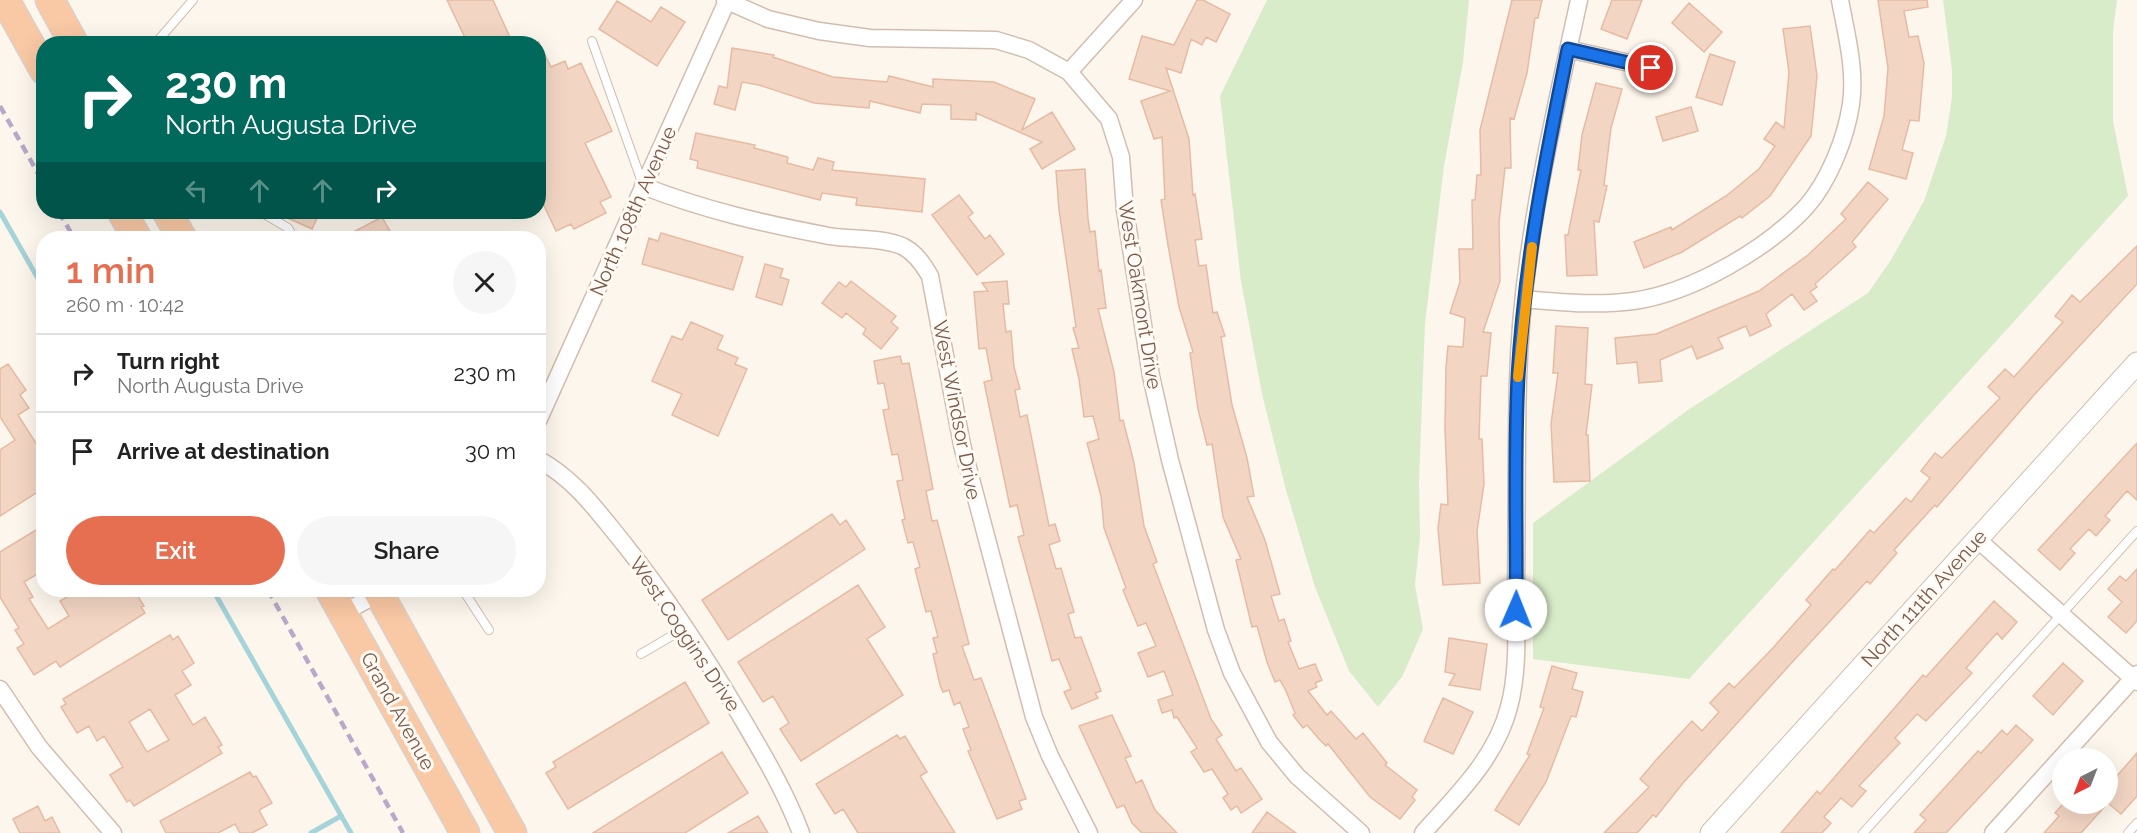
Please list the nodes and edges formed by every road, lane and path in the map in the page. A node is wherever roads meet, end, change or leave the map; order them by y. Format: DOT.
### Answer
graph roads {
  1 [pos="5,0"];
  2 [pos="50,0"];
  3 [pos="193,0"];
  4 [pos="1134,0"];
  5 [pos="1579,0"];
  6 [pos="1840,0"];
  7 [pos="726,1"];
  8 [pos="70,36"];
  9 [pos="162,36"];
  10 [pos="592,41"];
  11 [pos="1568,49"];
  12 [pos="36,55"];
  13 [pos="1651,68"];
  14 [pos="1069,72"];
  15 [pos="643,186"];
  16 [pos="273,219"];
  17 [pos="290,231"];
  18 [pos="1524,299"];
  19 [pos="2137,363"];
  20 [pos="546,403"];
  21 [pos="546,464"];
  22 [pos="2137,531"];
  23 [pos="1977,539"];
  24 [pos="355,597"];
  25 [pos="384,597"];
  26 [pos="468,597"];
  27 [pos="337,601"];
  28 [pos="2061,615"];
  29 [pos="685,628"];
  30 [pos="489,630"];
  31 [pos="641,654"];
  32 [pos="2136,679"];
  33 [pos="0,689"];
  34 [pos="2137,823"];
  35 [pos="113,833"];
  36 [pos="465,833"];
  37 [pos="512,833"];
  38 [pos="801,833"];
  39 [pos="1089,833"];
  40 [pos="1361,833"];
  41 [pos="1423,833"];
  42 [pos="1711,833"];
  43 [pos="1863,833"];
  44 [pos="1993,833"];
  45 [pos="2128,833"];
  1 -- 12 [label="highway"];
  2 -- 8 [label="highway"];
  3 -- 9 [label="lane"];
  4 -- 14 [label="street"];
  5 -- 11 [label="street"];
  6 -- 18 [label="street"];
  7 -- 14 [label="street, West Oakmont Drive"];
  7 -- 15 [label="street, North 108th Avenue"];
  10 -- 15 [label="lane"];
  11 -- 13 [label="street"];
  11 -- 18 [label="street"];
  14 -- 40 [label="street, West Oakmont Drive"];
  15 -- 20 [label="street, North 108th Avenue"];
  15 -- 39 [label="street, West Windsor Drive"];
  16 -- 17 [label="lane"];
  18 -- 41 [label="street"];
  19 -- 23 [label="street, North 111th Avenue"];
  21 -- 29 [label="street, West Coggins Drive"];
  22 -- 28 [label="lane"];
  23 -- 28 [label="street"];
  23 -- 42 [label="street, North 111th Avenue"];
  24 -- 27 [label="street"];
  25 -- 37 [label="highway, Grand Avenue"];
  26 -- 30 [label="lane"];
  27 -- 36 [label="highway, Grand Avenue"];
  28 -- 32 [label="street"];
  28 -- 43 [label="lane"];
  29 -- 31 [label="lane"];
  29 -- 38 [label="street, West Coggins Drive"];
  32 -- 44 [label="street"];
  33 -- 35 [label="street"];
  34 -- 45 [label="lane"];
}
